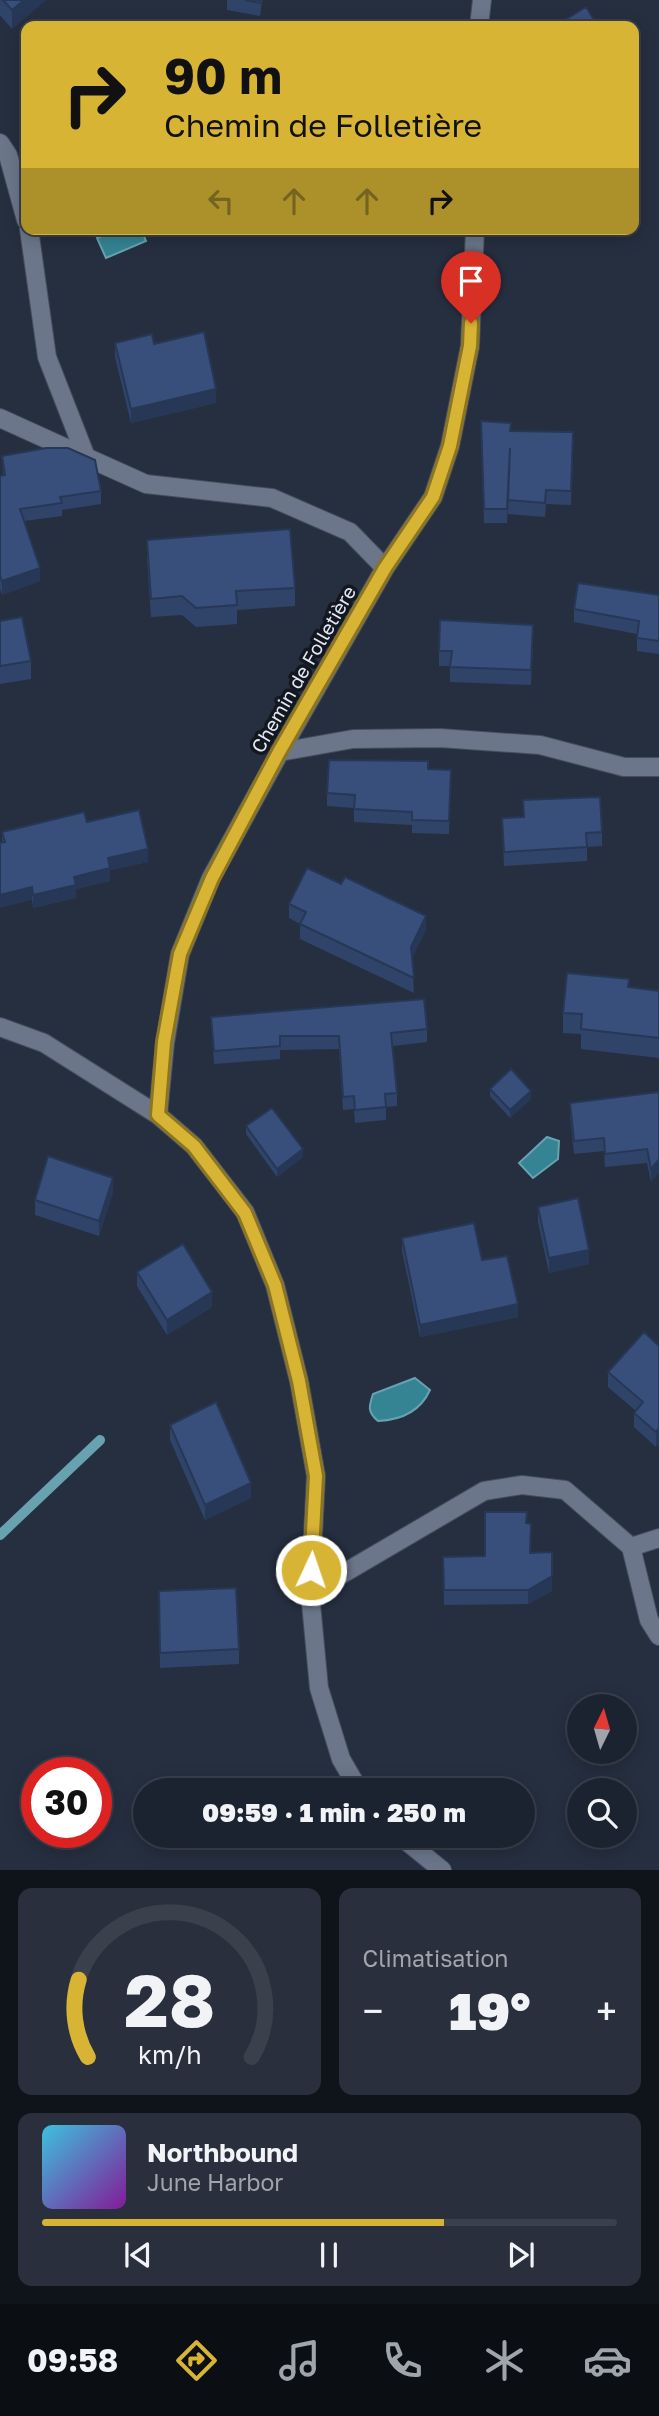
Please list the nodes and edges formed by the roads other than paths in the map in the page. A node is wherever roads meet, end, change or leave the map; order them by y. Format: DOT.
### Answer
graph roads {
  1 [pos="482,0"];
  2 [pos="480,21"];
  3 [pos="0,143"];
  4 [pos="21,202"];
  5 [pos="30,235"];
  6 [pos="475,235"];
  7 [pos="0,418"];
  8 [pos="86,457"];
  9 [pos="385,568"];
  10 [pos="279,752"];
  11 [pos="659,767"];
  12 [pos="0,1027"];
  13 [pos="158,1115"];
  14 [pos="659,1538"];
  15 [pos="631,1547"];
  16 [pos="310,1593"];
  17 [pos="659,1636"];
  18 [pos="352,1778"];
  19 [pos="415,1848"];
  20 [pos="442,1870"];
  1 -- 2 [label="street"];
  3 -- 4 [label="street"];
  5 -- 8 [label="street"];
  6 -- 9 [label="street, Chemin de Folletière"];
  7 -- 8 [label="street"];
  8 -- 9 [label="street"];
  9 -- 10 [label="street, Chemin de Folletière"];
  10 -- 11 [label="street"];
  10 -- 13 [label="street, Chemin de Folletière"];
  12 -- 13 [label="street"];
  13 -- 16 [label="street"];
  14 -- 15 [label="street"];
  15 -- 16 [label="street"];
  15 -- 17 [label="street"];
  16 -- 18 [label="street"];
  19 -- 20 [label="street"];
}
